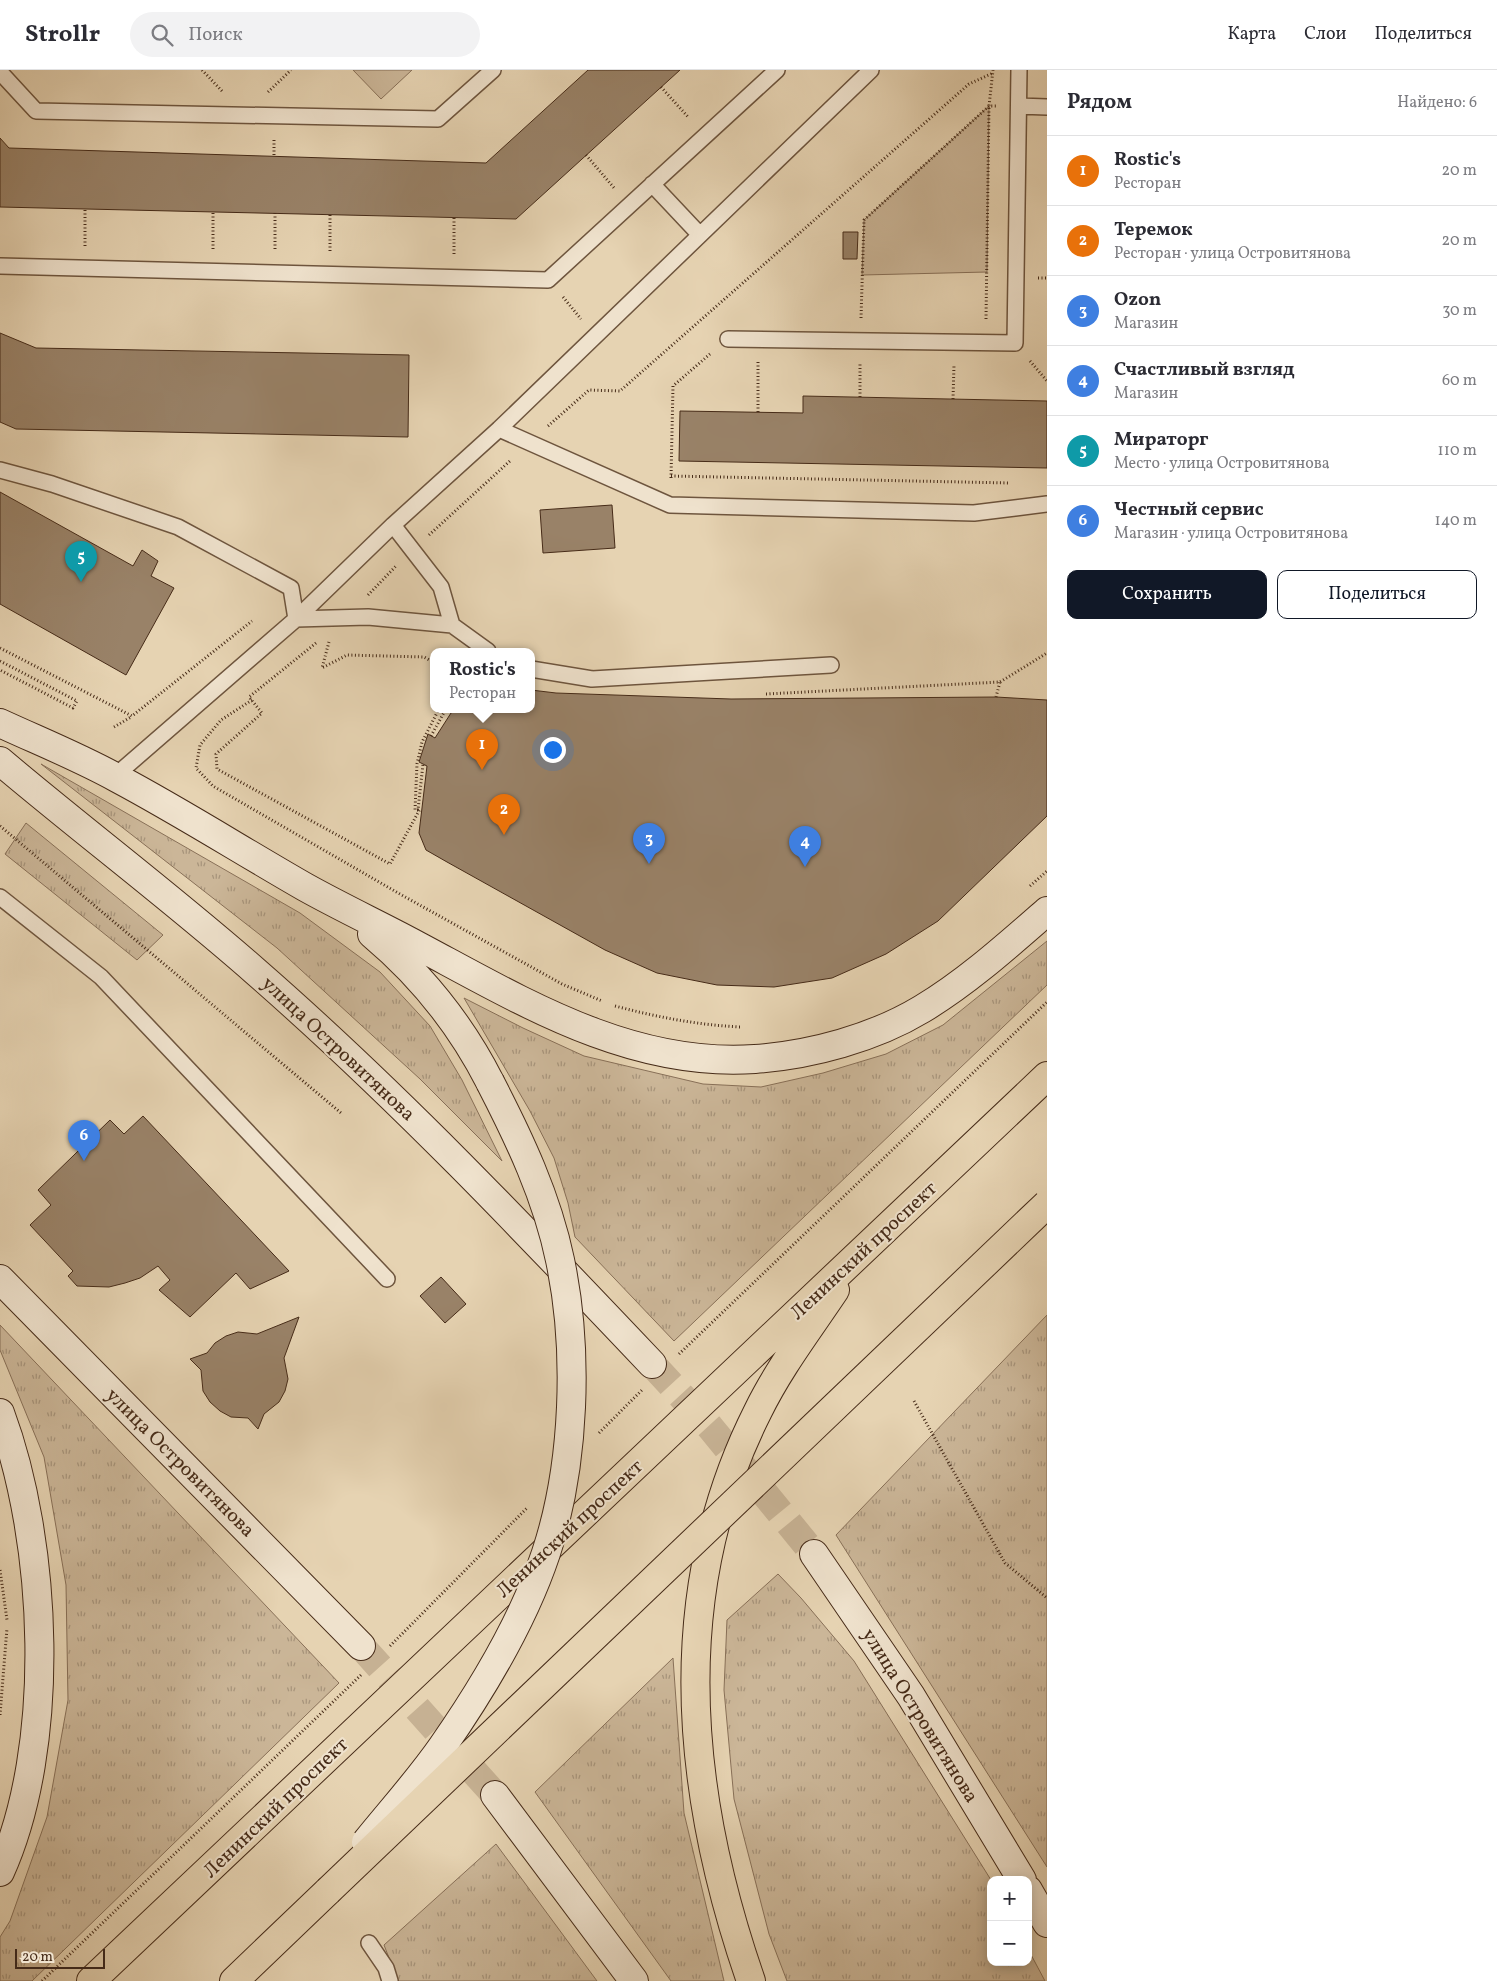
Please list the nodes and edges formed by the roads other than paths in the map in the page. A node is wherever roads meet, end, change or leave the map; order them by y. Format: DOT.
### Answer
graph roads {
  1 [pos="493,70"];
  2 [pos="777,70"];
  3 [pos="871,70"];
  4 [pos="1019,70"];
  5 [pos="0,72"];
  6 [pos="1019,106"];
  7 [pos="1047,107"];
  8 [pos="652,184"];
  9 [pos="700,235"];
  10 [pos="0,266"];
  11 [pos="728,339"];
  12 [pos="500,428"];
  13 [pos="0,470"];
  14 [pos="1047,504"];
  15 [pos="393,525"];
  16 [pos="296,619"];
  17 [pos="452,624"];
  18 [pos="484,648"];
  19 [pos="831,666"];
  20 [pos="535,670"];
  21 [pos="0,723"];
  22 [pos="0,760"];
  23 [pos="115,776"];
  24 [pos="308,888"];
  25 [pos="0,897"];
  26 [pos="1047,911"];
  27 [pos="1047,1076"];
  28 [pos="1047,1204"];
  29 [pos="861,1251"];
  30 [pos="0,1278"];
  31 [pos="387,1279"];
  32 [pos="652,1364"];
  33 [pos="0,1413"];
  34 [pos="814,1554"];
  35 [pos="361,1646"];
  36 [pos="495,1795"];
  37 [pos="0,1872"];
  38 [pos="1020,1876"];
  39 [pos="328,1890"];
  40 [pos="1032,1897"];
  41 [pos="1047,1923"];
  42 [pos="369,1943"];
  43 [pos="606,1944"];
  44 [pos="91,1981"];
  45 [pos="234,1981"];
  46 [pos="390,1981"];
  47 [pos="624,1981"];
  48 [pos="634,1981"];
  49 [pos="751,1981"];
  1 -- 5 [label="lane"];
  2 -- 8 [label="lane"];
  3 -- 9 [label="lane"];
  4 -- 6 [label="lane"];
  6 -- 7 [label="lane"];
  6 -- 11 [label="lane"];
  8 -- 9 [label="lane"];
  8 -- 10 [label="lane"];
  9 -- 12 [label="lane"];
  12 -- 14 [label="lane"];
  12 -- 15 [label="lane"];
  13 -- 16 [label="lane"];
  15 -- 16 [label="lane"];
  15 -- 17 [label="lane"];
  16 -- 17 [label="lane"];
  16 -- 23 [label="lane"];
  17 -- 18 [label="lane"];
  19 -- 20 [label="lane"];
  21 -- 23 [label="main road"];
  22 -- 32 [label="main road, улица Островитянова"];
  23 -- 24 [label="main road"];
  24 -- 26 [label="main road"];
  24 -- 39 [label="main road, bridge"];
  25 -- 31 [label="lane"];
  27 -- 29 [label="main road, Ленинский проспект"];
  28 -- 39 [label="main road, bridge"];
  29 -- 44 [label="main road, Ленинский проспект"];
  29 -- 49 [label="main road"];
  30 -- 35 [label="main road, улица Островитянова"];
  33 -- 37 [label="main road"];
  34 -- 38 [label="main road, улица Островитянова"];
  36 -- 43 [label="main road"];
  39 -- 45 [label="main road"];
  40 -- 41 [label="main road"];
  42 -- 46 [label="lane"];
  43 -- 47 [label="main road"];
  43 -- 48 [label="main road"];
}
